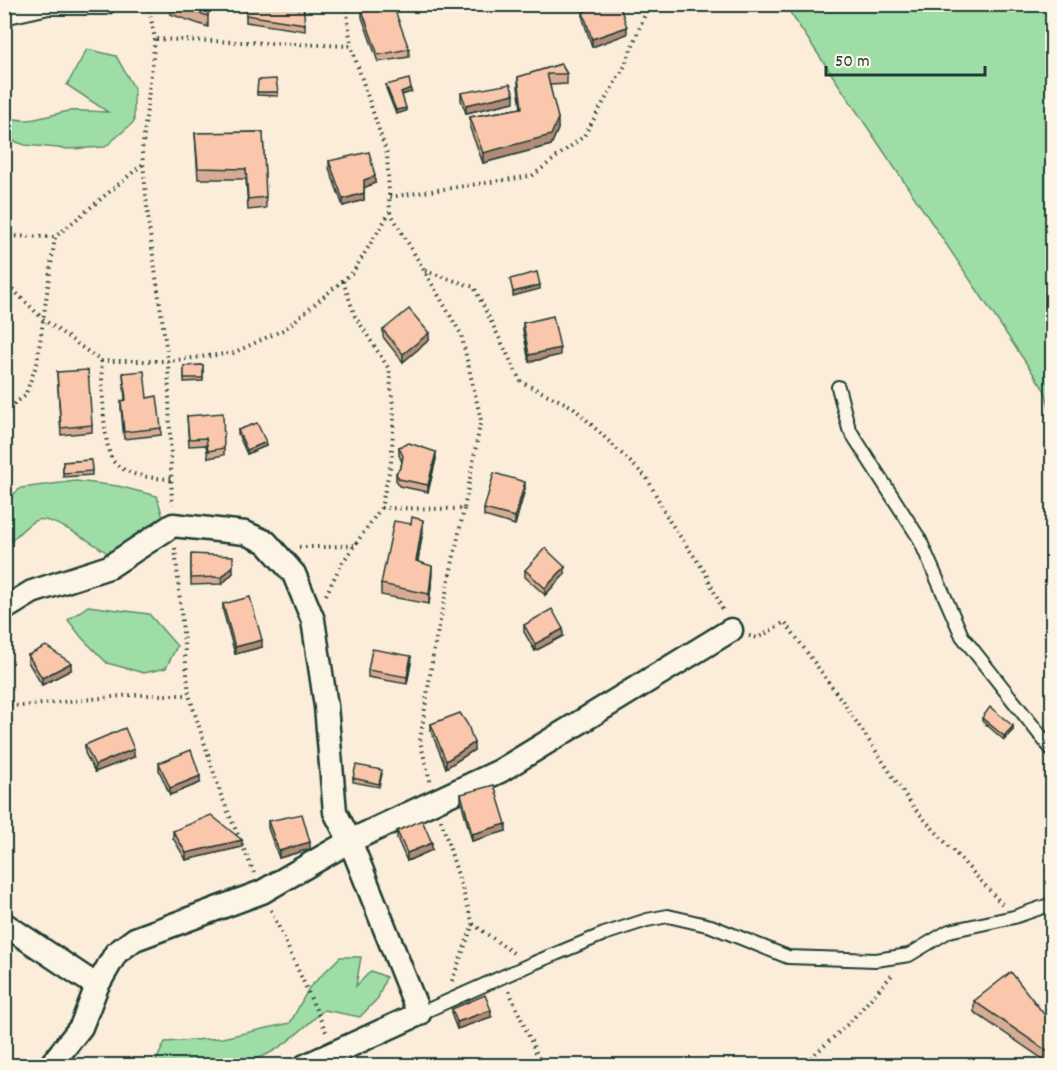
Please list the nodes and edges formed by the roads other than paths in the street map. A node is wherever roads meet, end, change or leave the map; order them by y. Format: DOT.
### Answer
graph roads {
  1 [pos="112,4"];
  2 [pos="4,18"];
  3 [pos="838,387"];
  4 [pos="4,609"];
  5 [pos="731,630"];
  6 [pos="1053,750"];
  7 [pos="350,841"];
  8 [pos="1053,904"];
  9 [pos="4,924"];
  10 [pos="97,986"];
  11 [pos="419,1014"];
  12 [pos="50,1065"];
  13 [pos="305,1065"];
  1 -- 2 [label="lane"];
  3 -- 6 [label="lane"];
  4 -- 7 [label="street"];
  5 -- 7 [label="street"];
  7 -- 10 [label="street"];
  7 -- 11 [label="street"];
  8 -- 11 [label="lane"];
  9 -- 10 [label="street"];
  10 -- 12 [label="street"];
  11 -- 13 [label="street"];
}
